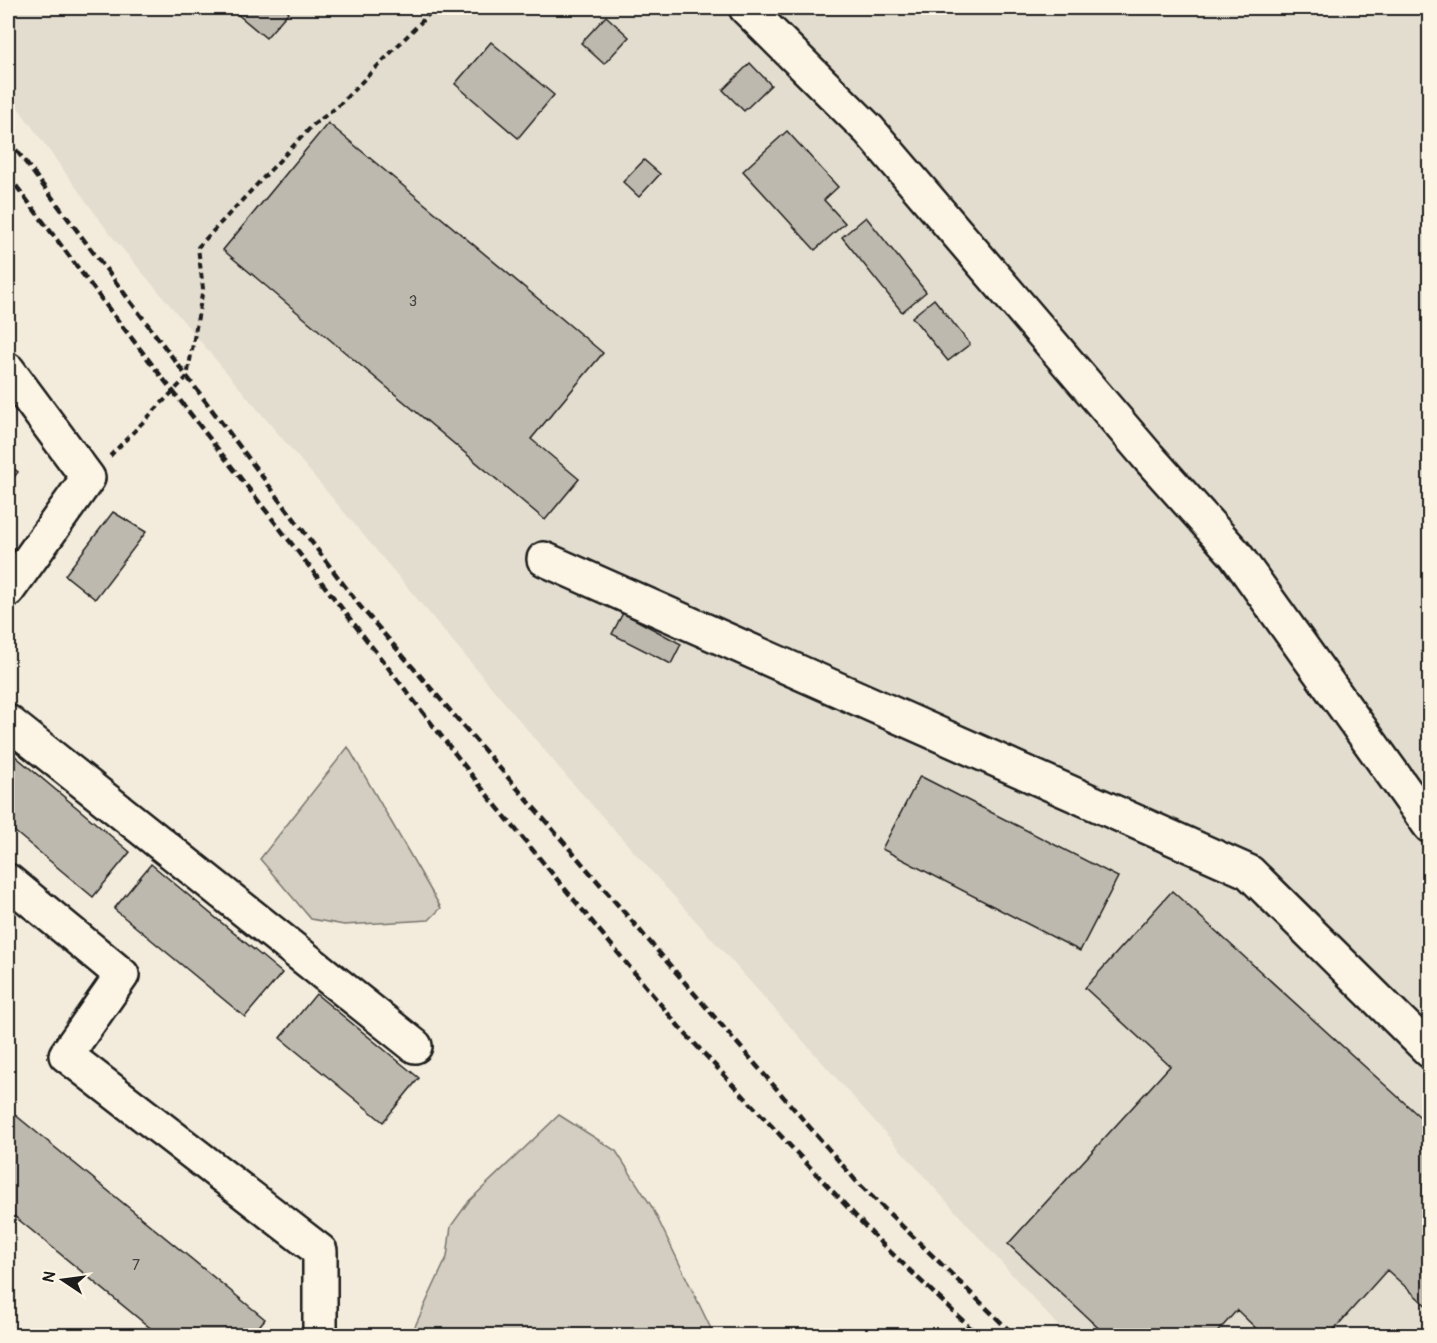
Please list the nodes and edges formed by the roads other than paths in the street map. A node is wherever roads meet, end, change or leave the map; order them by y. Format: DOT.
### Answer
graph roads {
  1 [pos="746,8"];
  2 [pos="8,370"];
  3 [pos="544,559"];
  4 [pos="8,590"];
  5 [pos="8,722"];
  6 [pos="1430,826"];
  7 [pos="8,881"];
  8 [pos="415,1046"];
  9 [pos="1430,1051"];
  10 [pos="320,1335"];
  1 -- 6 [label="street"];
  2 -- 4 [label="street"];
  3 -- 9 [label="street"];
  5 -- 8 [label="street"];
  7 -- 10 [label="street"];
}
